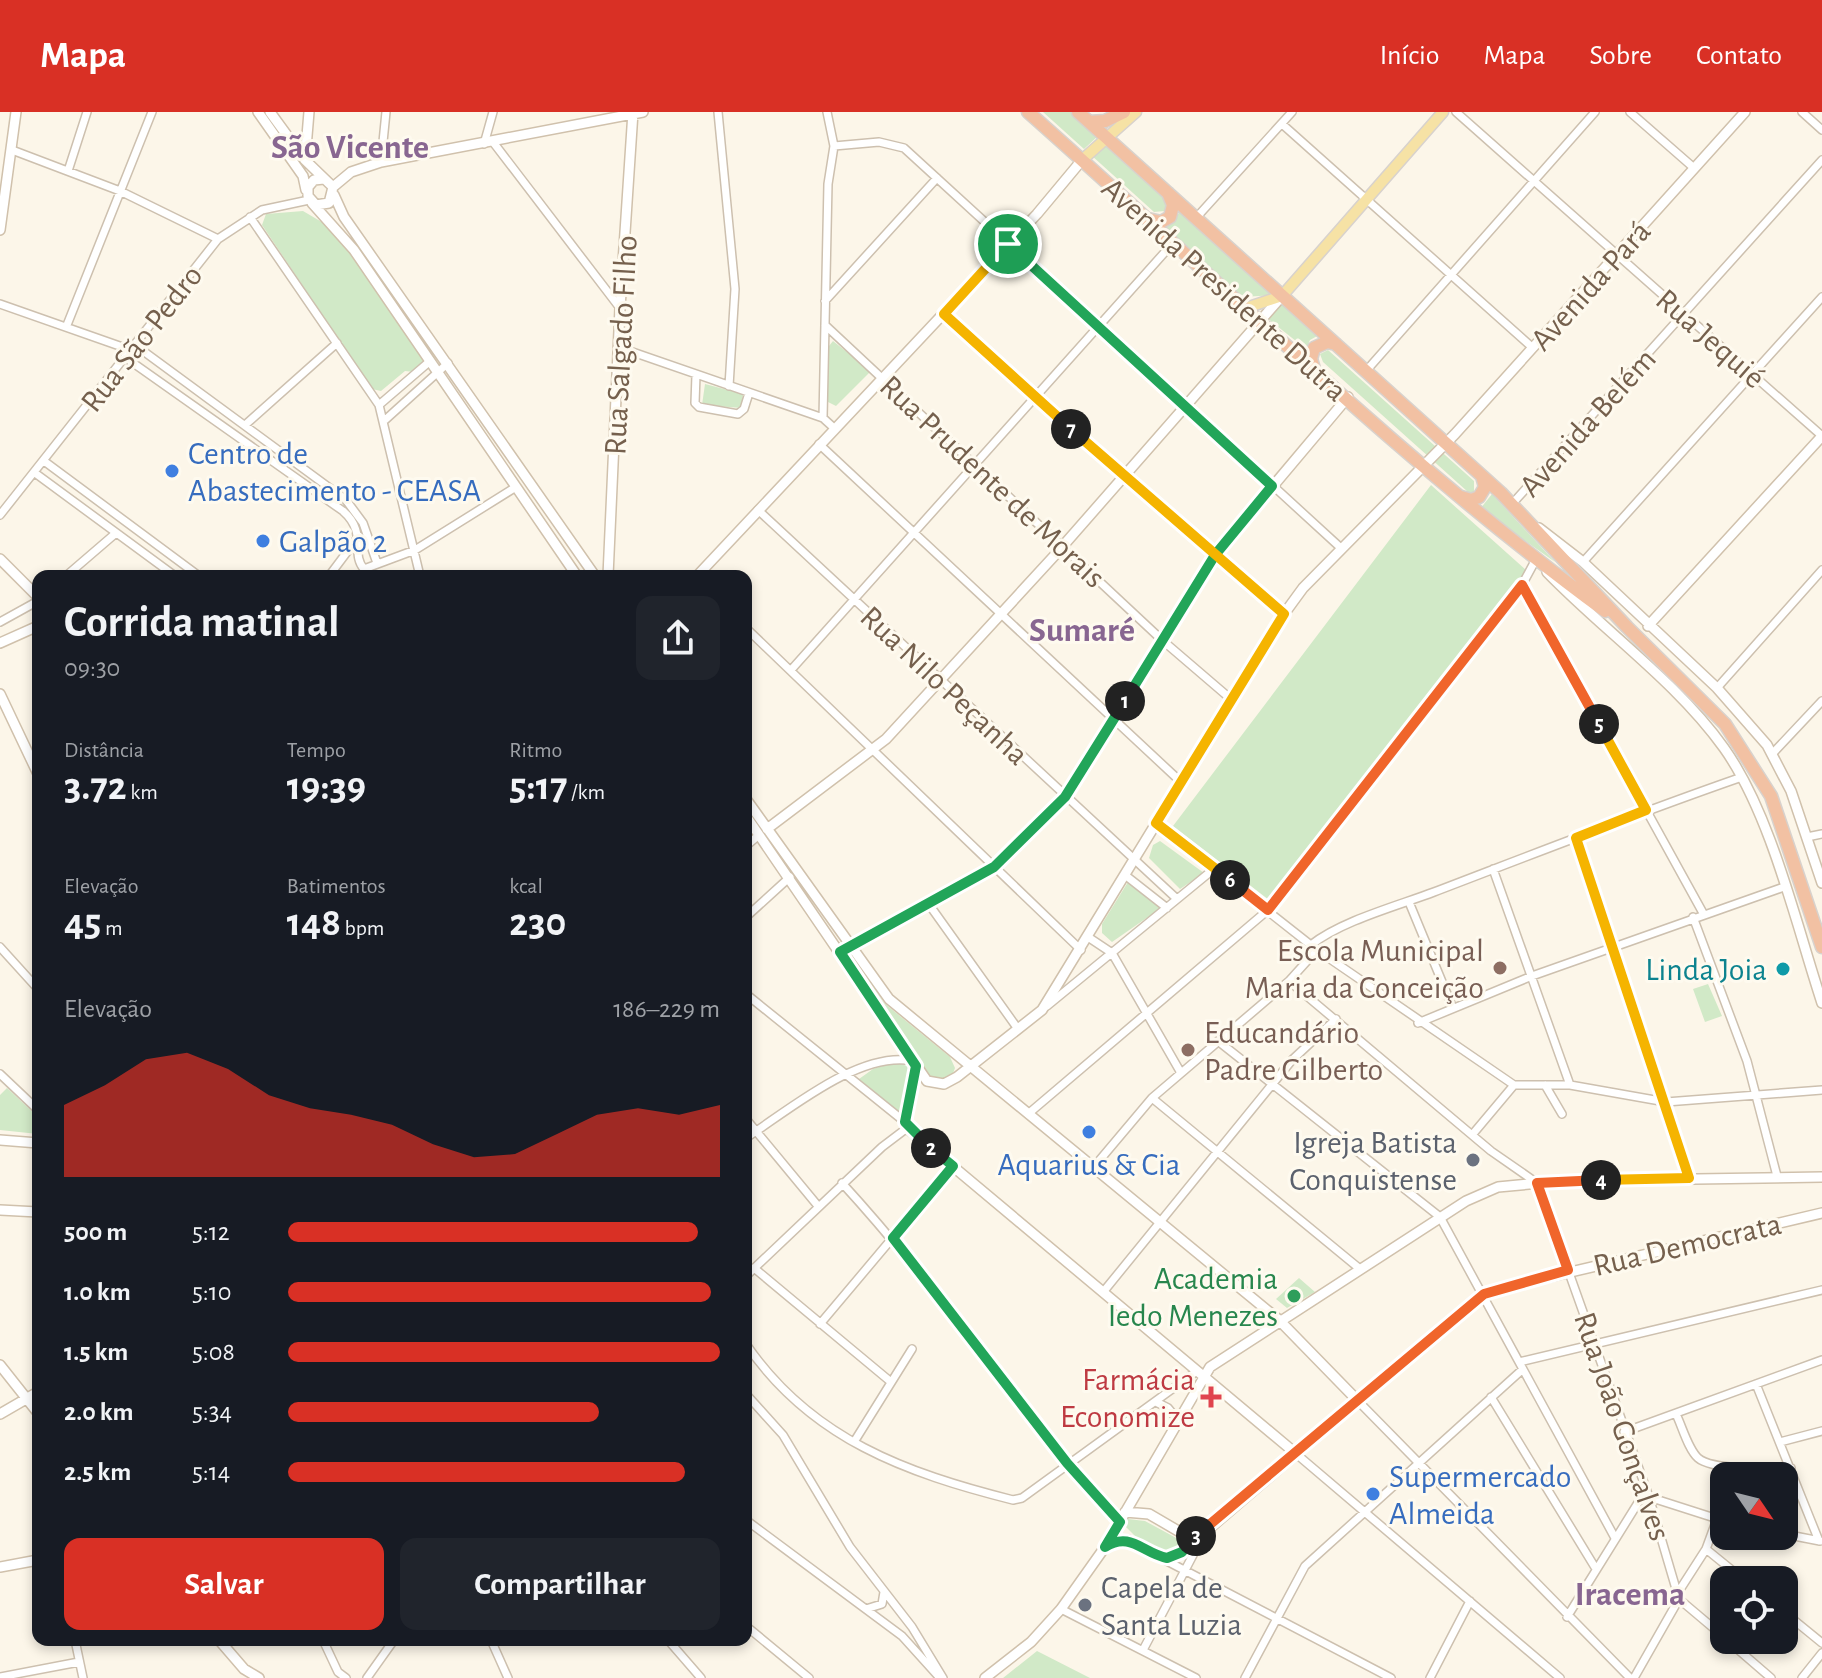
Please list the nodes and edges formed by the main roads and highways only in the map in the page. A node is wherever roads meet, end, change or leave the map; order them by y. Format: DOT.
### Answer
graph roads {
  1 [pos="1028,112"];
  2 [pos="1078,112"];
  3 [pos="1124,112"];
  4 [pos="1136,112"];
  5 [pos="1443,112"];
  6 [pos="1089,122"];
  7 [pos="1108,138"];
  8 [pos="1078,166"];
  9 [pos="1167,192"];
  10 [pos="1145,218"];
  11 [pos="1282,296"];
  12 [pos="1246,308"];
  13 [pos="1336,344"];
  14 [pos="1314,369"];
  15 [pos="1482,476"];
  16 [pos="1458,496"];
  17 [pos="1627,627"];
  18 [pos="1822,947"];
  1 -- 8 [label="highway, Avenida Presidente Dutra"];
  2 -- 6 [label="highway, Avenida Presidente Dutra"];
  3 -- 6 [label="highway"];
  4 -- 7 [label="main road"];
  5 -- 11 [label="main road"];
  6 -- 7 [label="highway, Avenida Presidente Dutra"];
  7 -- 8 [label="main road"];
  7 -- 9 [label="highway, Avenida Presidente Dutra"];
  8 -- 10 [label="highway, Avenida Presidente Dutra"];
  9 -- 10 [label="highway"];
  9 -- 11 [label="highway, Avenida Presidente Dutra"];
  10 -- 12 [label="highway, Avenida Presidente Dutra"];
  11 -- 12 [label="main road"];
  11 -- 13 [label="highway, Avenida Presidente Dutra"];
  12 -- 14 [label="highway, Avenida Presidente Dutra"];
  13 -- 14 [label="highway"];
  13 -- 15 [label="highway, Avenida Presidente Dutra"];
  14 -- 16 [label="highway, Avenida Presidente Dutra"];
  15 -- 16 [label="highway"];
  15 -- 17 [label="highway"];
  16 -- 17 [label="highway"];
  17 -- 18 [label="highway"];
}
